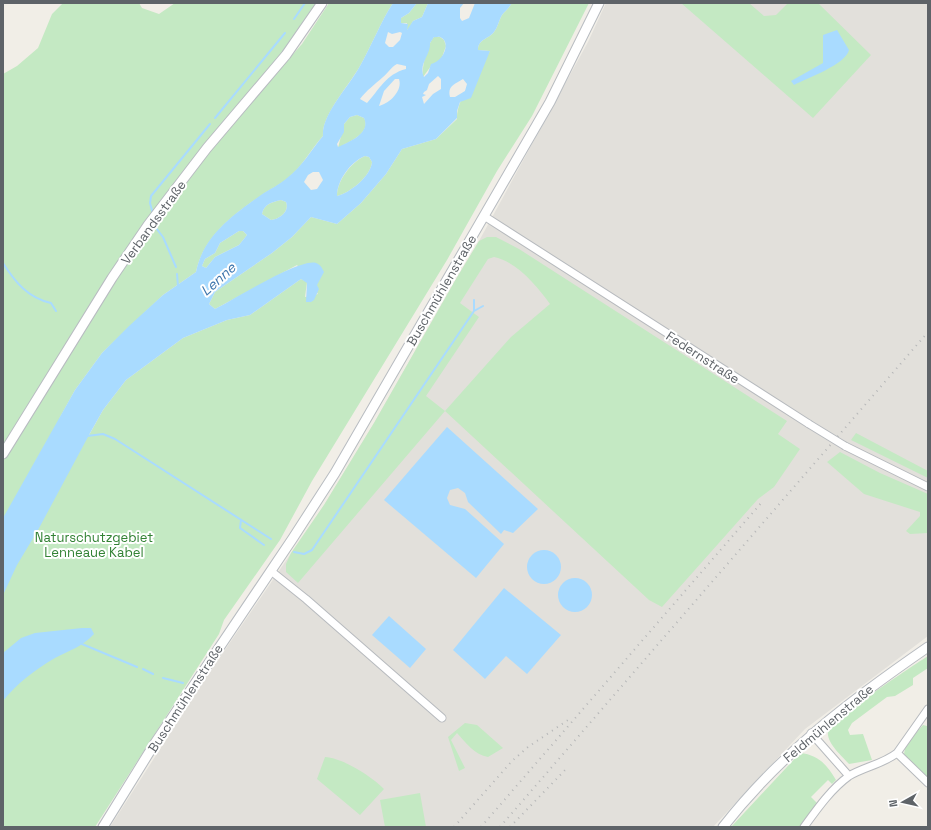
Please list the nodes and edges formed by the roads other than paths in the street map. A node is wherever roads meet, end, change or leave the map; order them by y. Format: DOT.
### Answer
graph roads {
  1 [pos="322,3"];
  2 [pos="599,3"];
  3 [pos="484,216"];
  4 [pos="3,454"];
  5 [pos="928,487"];
  6 [pos="271,571"];
  7 [pos="928,647"];
  8 [pos="928,709"];
  9 [pos="442,718"];
  10 [pos="811,733"];
  11 [pos="897,754"];
  12 [pos="850,776"];
  13 [pos="928,783"];
  14 [pos="103,827"];
  15 [pos="723,827"];
  16 [pos="804,827"];
  1 -- 4 [label="street, Verbandsstraße"];
  2 -- 3 [label="street, Buschmühlenstraße"];
  3 -- 5 [label="street, Federnstraße, bridge"];
  3 -- 6 [label="street, Buschmühlenstraße"];
  6 -- 9 [label="street"];
  6 -- 14 [label="street, Buschmühlenstraße"];
  7 -- 10 [label="street, Feldmühlenstraße"];
  8 -- 11 [label="street"];
  10 -- 12 [label="street"];
  10 -- 15 [label="street, Feldmühlenstraße"];
  11 -- 12 [label="street"];
  11 -- 13 [label="street"];
  12 -- 16 [label="street"];
}
